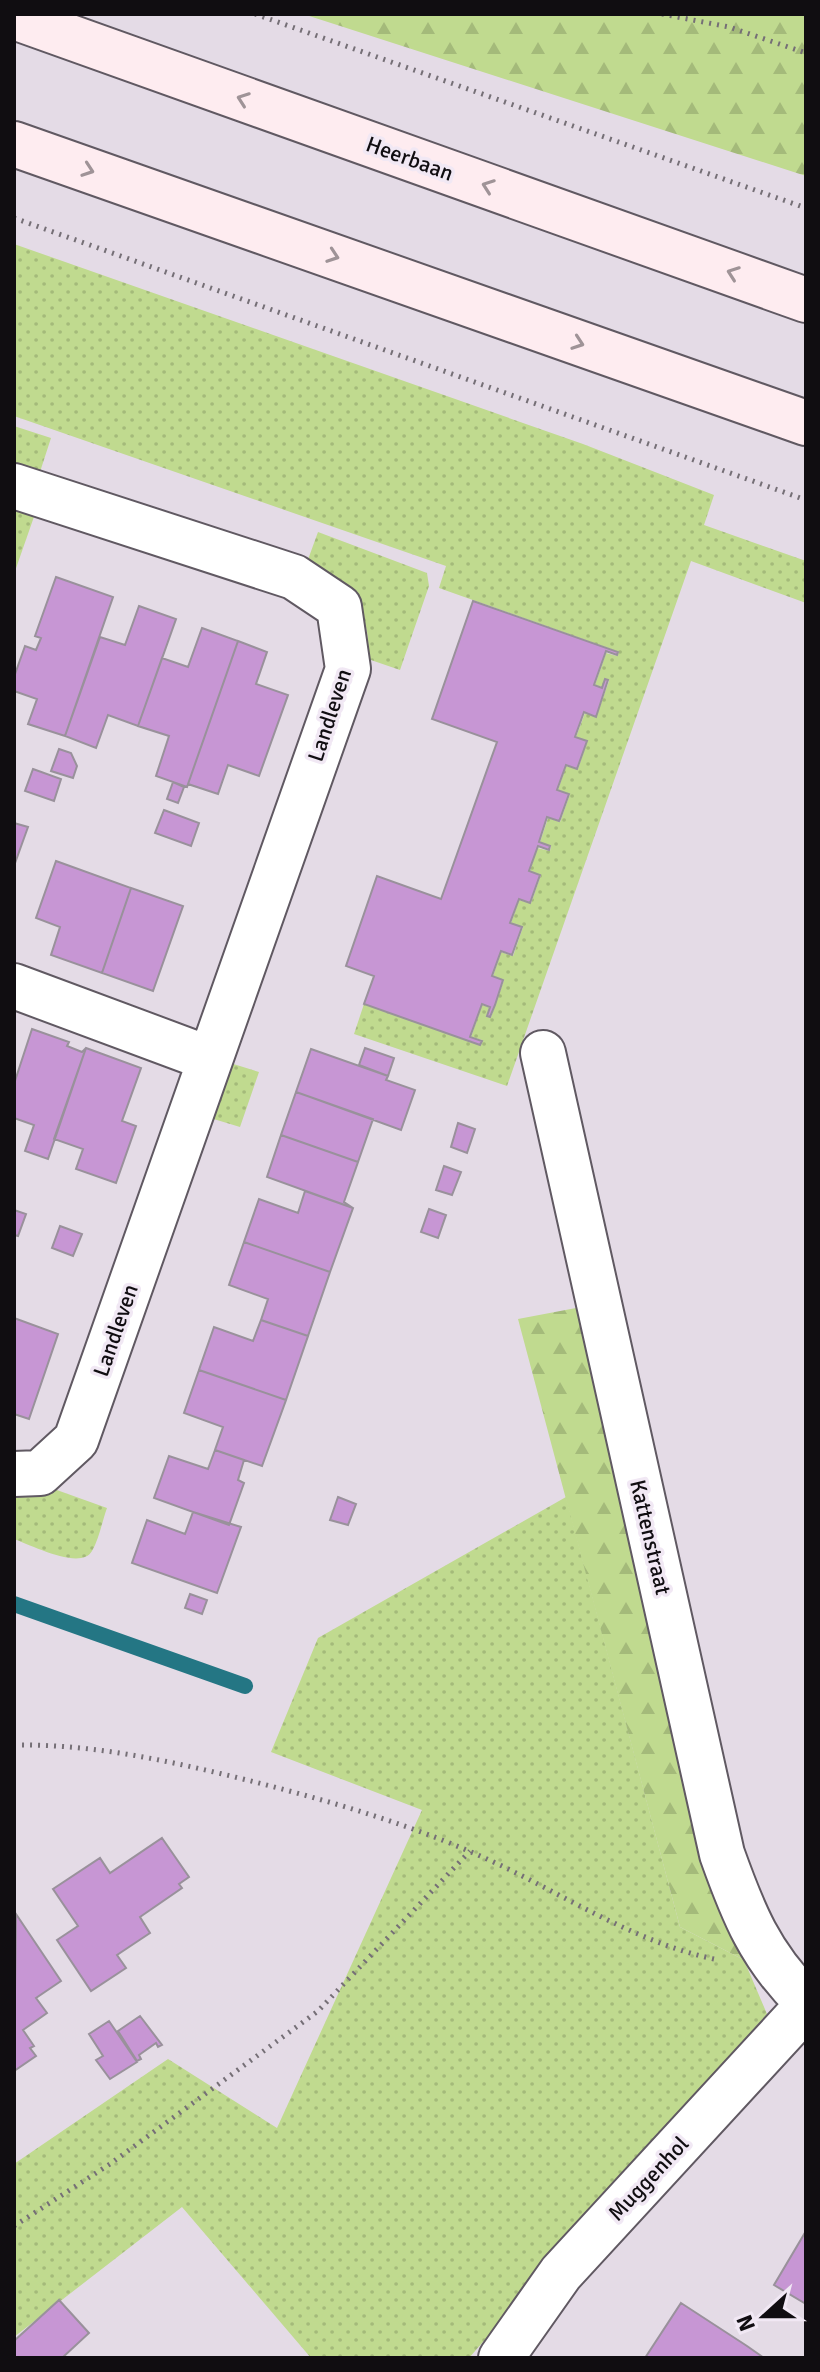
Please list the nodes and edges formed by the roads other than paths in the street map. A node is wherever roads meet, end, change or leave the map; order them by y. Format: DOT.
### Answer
graph roads {
  1 [pos="14,17"];
  2 [pos="14,144"];
  3 [pos="806,300"];
  4 [pos="806,423"];
  5 [pos="14,486"];
  6 [pos="14,986"];
  7 [pos="543,1053"];
  8 [pos="210,1059"];
  9 [pos="14,1474"];
  10 [pos="806,2001"];
  11 [pos="806,2007"];
  12 [pos="501,2358"];
  3 -- 1 [label="main road, Heerbaan, one-way"];
  2 -- 4 [label="main road, one-way"];
  5 -- 8 [label="street, Landleven"];
  6 -- 8 [label="street"];
  7 -- 10 [label="street, Kattenstraat"];
  8 -- 9 [label="street, Landleven"];
  11 -- 12 [label="street, Muggenhol"];
}
